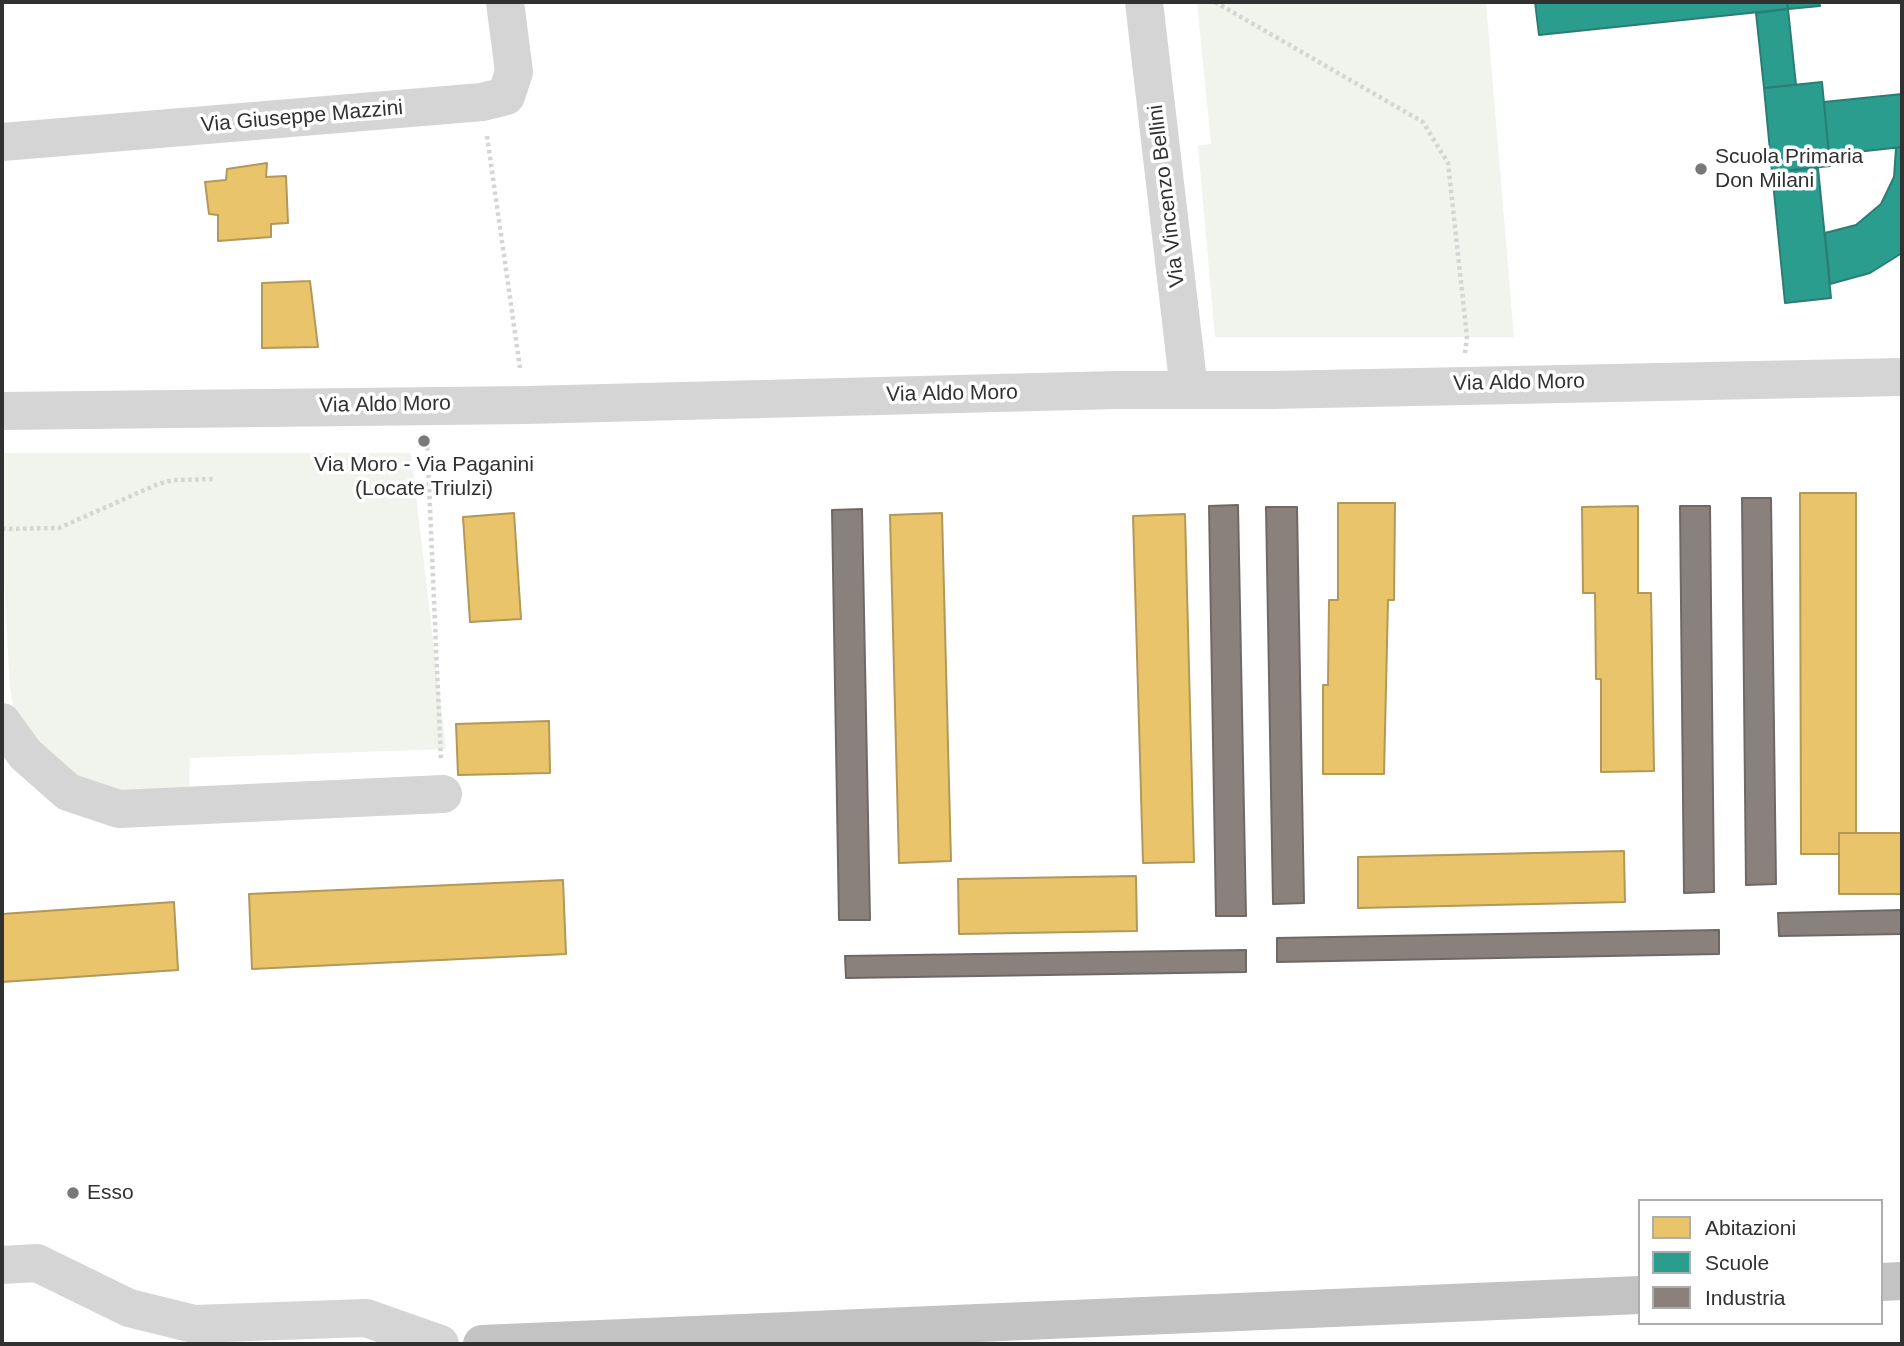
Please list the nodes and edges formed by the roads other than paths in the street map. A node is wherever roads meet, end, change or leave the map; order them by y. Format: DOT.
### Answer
graph roads {
  1 [pos="505,2"];
  2 [pos="1144,2"];
  3 [pos="2,142"];
  4 [pos="1902,377"];
  5 [pos="1189,390"];
  6 [pos="2,411"];
  7 [pos="2,722"];
  8 [pos="443,794"];
  9 [pos="2,1265"];
  10 [pos="1902,1281"];
  11 [pos="1883,1282"];
  12 [pos="1638,1295"];
  13 [pos="1902,1307"];
  14 [pos="1883,1308"];
  15 [pos="868,1327"];
  16 [pos="440,1344"];
  17 [pos="482,1344"];
  18 [pos="831,1344"];
  1 -- 3 [label="street, Via Giuseppe Mazzini"];
  2 -- 5 [label="street, Via Vincenzo Bellini"];
  4 -- 5 [label="street, Via Aldo Moro"];
  5 -- 6 [label="street, Via Aldo Moro"];
  7 -- 8 [label="street"];
  9 -- 16 [label="street"];
  10 -- 11 [label="highway"];
  12 -- 15 [label="highway"];
  13 -- 14 [label="highway"];
  15 -- 17 [label="highway"];
  15 -- 18 [label="street"];
}
